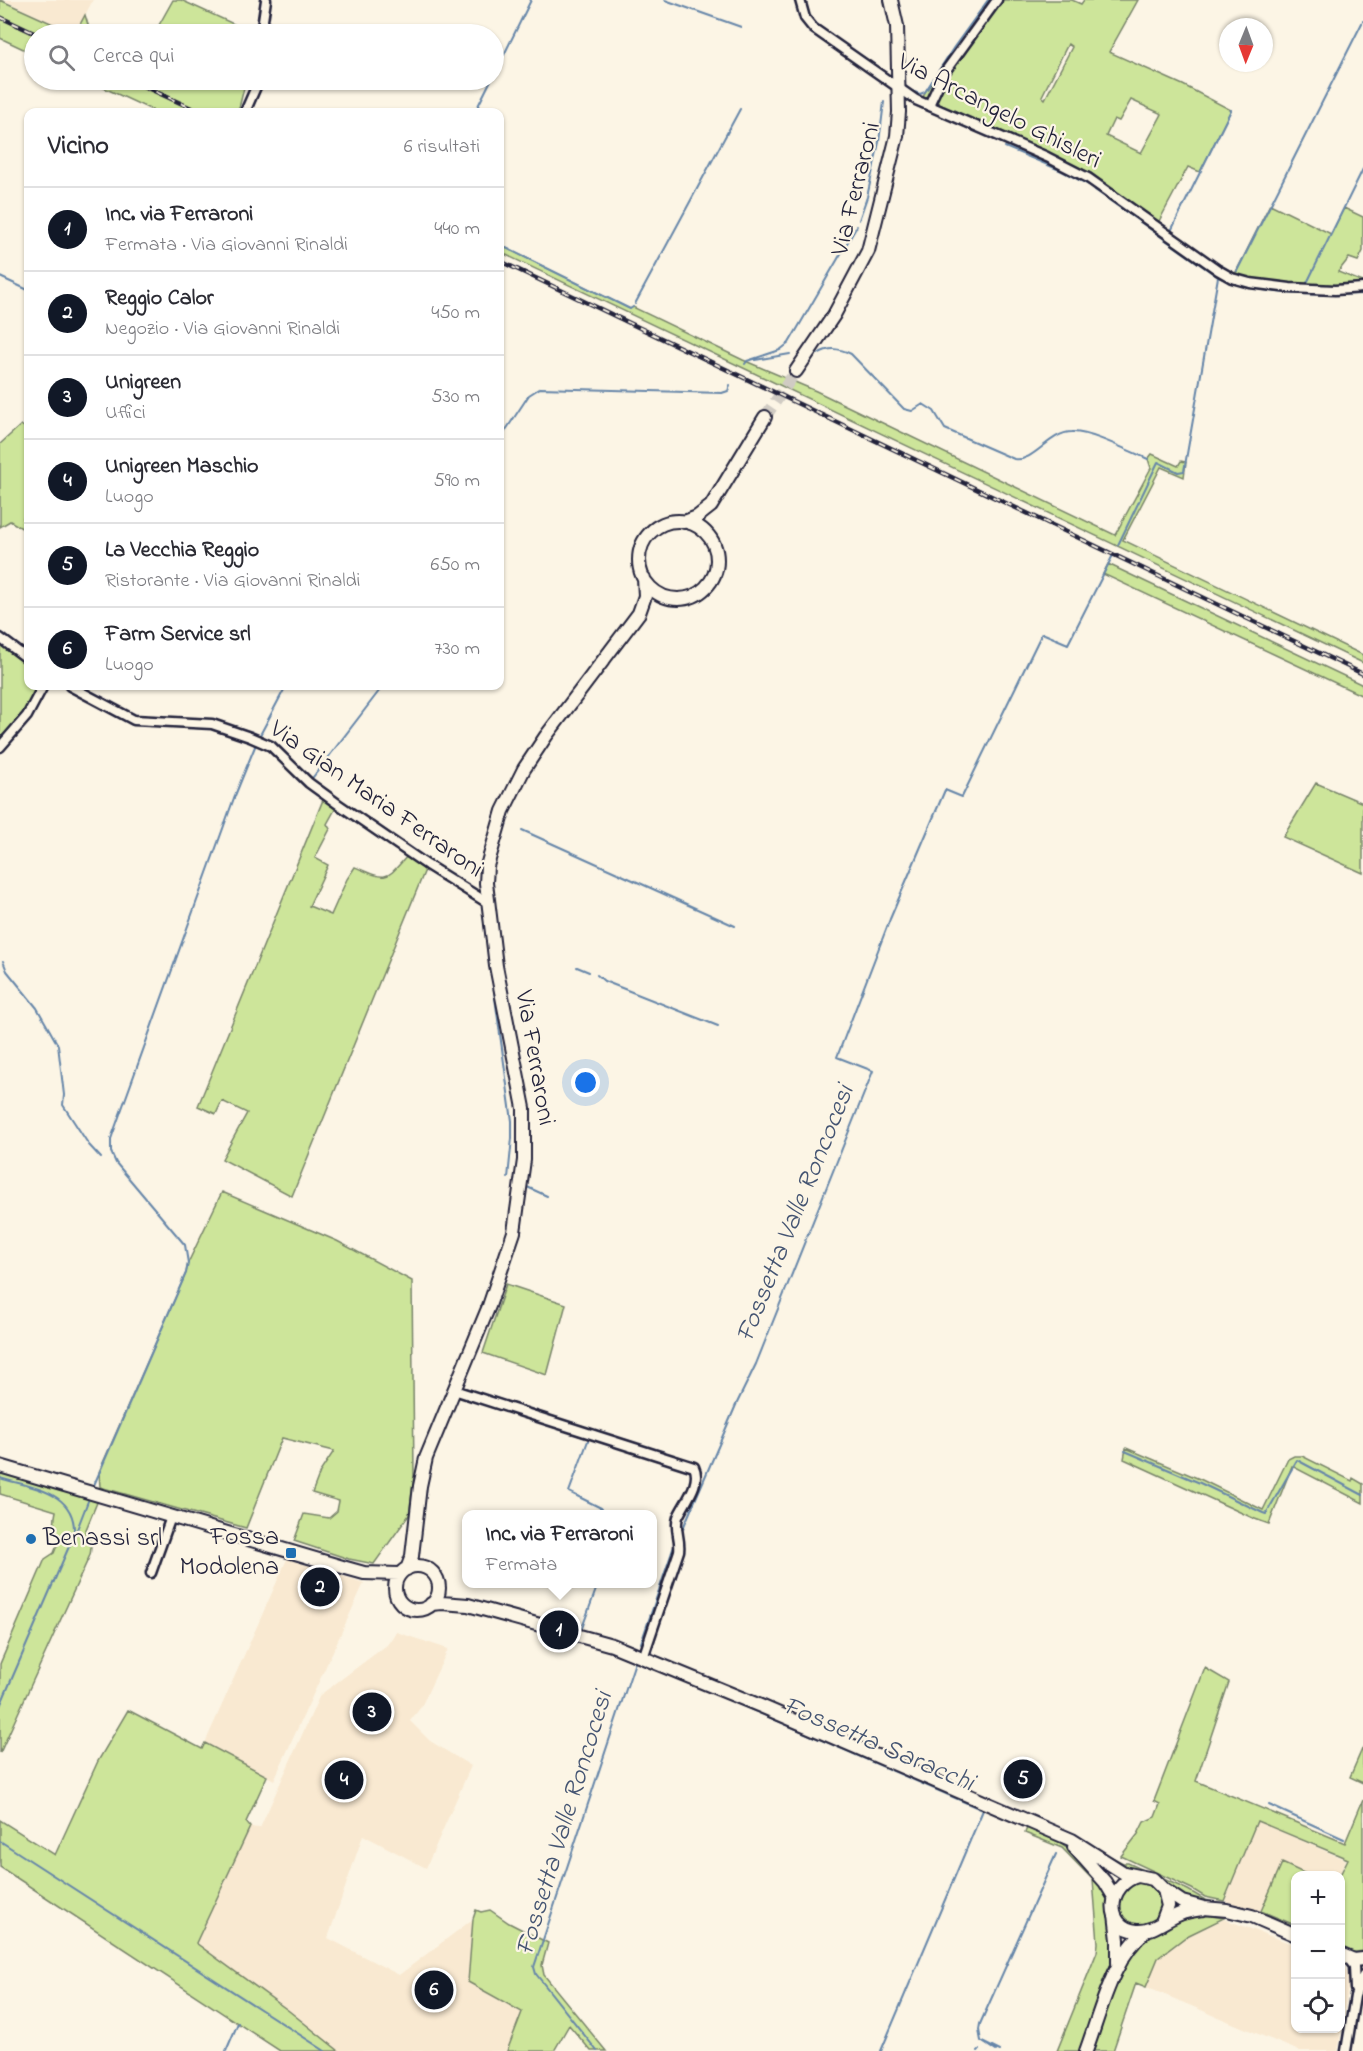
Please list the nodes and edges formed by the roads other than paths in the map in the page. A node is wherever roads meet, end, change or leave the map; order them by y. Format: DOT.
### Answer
graph roads {
  1 [pos="266,0"];
  2 [pos="800,0"];
  3 [pos="891,0"];
  4 [pos="997,0"];
  5 [pos="262,24"];
  6 [pos="898,89"];
  7 [pos="255,90"];
  8 [pos="929,105"];
  9 [pos="247,108"];
  10 [pos="1363,288"];
  11 [pos="796,371"];
  12 [pos="765,417"];
  13 [pos="711,506"];
  14 [pos="684,522"];
  15 [pos="709,536"];
  16 [pos="644,578"];
  17 [pos="665,596"];
  18 [pos="639,613"];
  19 [pos="0,638"];
  20 [pos="24,656"];
  21 [pos="41,690"];
  22 [pos="78,690"];
  23 [pos="0,747"];
  24 [pos="488,903"];
  25 [pos="454,1390"];
  26 [pos="0,1466"];
  27 [pos="171,1517"];
  28 [pos="415,1539"];
  29 [pos="428,1570"];
  30 [pos="403,1572"];
  31 [pos="151,1573"];
  32 [pos="364,1573"];
  33 [pos="438,1585"];
  34 [pos="395,1593"];
  35 [pos="431,1604"];
  36 [pos="468,1605"];
  37 [pos="643,1658"];
  38 [pos="1062,1837"];
  39 [pos="1112,1865"];
  40 [pos="1138,1876"];
  41 [pos="1106,1884"];
  42 [pos="1164,1890"];
  43 [pos="1114,1897"];
  44 [pos="1204,1908"];
  45 [pos="1114,1910"];
  46 [pos="1162,1922"];
  47 [pos="1147,1930"];
  48 [pos="1291,1933"];
  49 [pos="1345,1956"];
  50 [pos="1361,1962"];
  51 [pos="1118,1965"];
  52 [pos="1363,1976"];
  53 [pos="1355,1996"];
  54 [pos="1086,2051"];
  55 [pos="1346,2051"];
  1 -- 5 [label="street"];
  2 -- 6 [label="street, Via Arcangelo Ghisleri"];
  3 -- 6 [label="main road, Via Ferraroni"];
  4 -- 8 [label="street"];
  6 -- 8 [label="street, Via Arcangelo Ghisleri"];
  6 -- 11 [label="main road, Via Ferraroni"];
  7 -- 9 [label="street"];
  8 -- 10 [label="street, Via Arcangelo Ghisleri"];
  12 -- 13 [label="main road"];
  13 -- 14 [label="main road"];
  13 -- 15 [label="main road"];
  14 -- 15 [label="main road"];
  14 -- 16 [label="main road"];
  15 -- 17 [label="main road"];
  16 -- 17 [label="main road"];
  16 -- 18 [label="main road, Via Ferraroni"];
  17 -- 18 [label="main road, Via Ferraroni"];
  18 -- 24 [label="main road, Via Ferraroni"];
  19 -- 20 [label="street"];
  21 -- 23 [label="street"];
  22 -- 24 [label="street, Via Gian Maria Ferraroni"];
  24 -- 25 [label="main road, Via Ferraroni"];
  25 -- 28 [label="main road, Via Ferraroni"];
  25 -- 37 [label="street"];
  26 -- 27 [label="main road"];
  27 -- 31 [label="street"];
  27 -- 32 [label="main road"];
  28 -- 29 [label="main road, Via Ferraroni"];
  28 -- 30 [label="main road, Via Ferraroni"];
  29 -- 30 [label="main road"];
  29 -- 33 [label="main road"];
  30 -- 32 [label="main road"];
  30 -- 34 [label="main road"];
  32 -- 34 [label="main road"];
  33 -- 35 [label="main road"];
  33 -- 36 [label="main road"];
  34 -- 35 [label="main road"];
  35 -- 36 [label="main road"];
  36 -- 37 [label="main road"];
  37 -- 38 [label="main road"];
  38 -- 39 [label="main road"];
  38 -- 41 [label="main road"];
  39 -- 40 [label="main road"];
  39 -- 41 [label="street"];
  40 -- 42 [label="main road"];
  40 -- 43 [label="main road"];
  41 -- 43 [label="main road"];
  42 -- 44 [label="main road"];
  42 -- 46 [label="main road"];
  43 -- 45 [label="main road"];
  44 -- 46 [label="main road"];
  44 -- 48 [label="main road"];
  45 -- 47 [label="main road"];
  45 -- 51 [label="main road"];
  46 -- 47 [label="main road"];
  47 -- 51 [label="main road"];
  49 -- 50 [label="main road"];
  50 -- 53 [label="street"];
  51 -- 54 [label="main road"];
  52 -- 53 [label="street"];
  53 -- 55 [label="street"];
}
